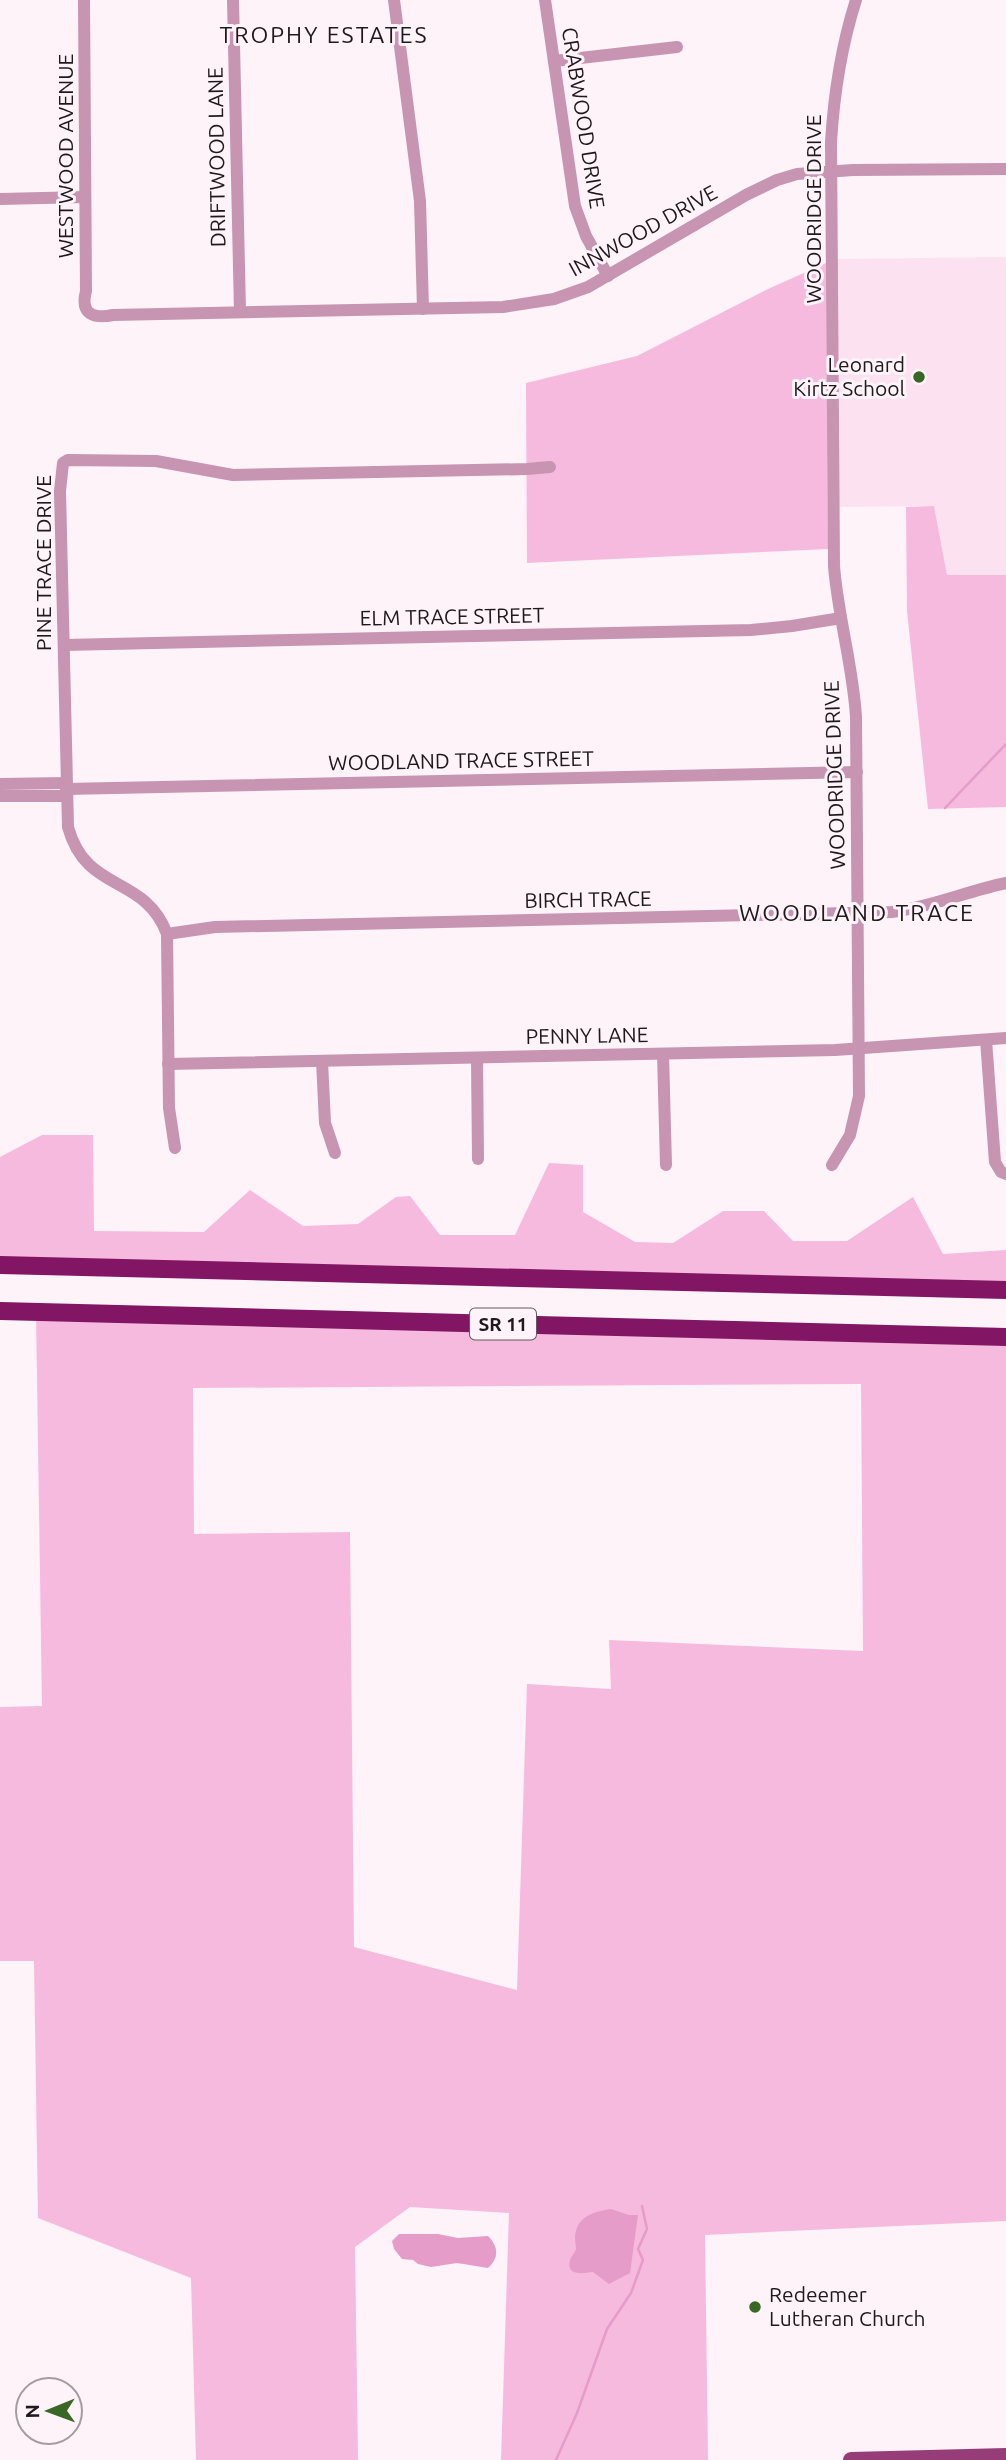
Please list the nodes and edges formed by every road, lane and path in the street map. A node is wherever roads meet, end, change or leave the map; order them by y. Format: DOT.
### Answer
graph roads {
  1 [pos="84,0"];
  2 [pos="233,0"];
  3 [pos="394,0"];
  4 [pos="545,0"];
  5 [pos="856,0"];
  6 [pos="677,47"];
  7 [pos="554,61"];
  8 [pos="1006,169"];
  9 [pos="831,171"];
  10 [pos="85,197"];
  11 [pos="0,199"];
  12 [pos="608,276"];
  13 [pos="423,309"];
  14 [pos="87,310"];
  15 [pos="240,312"];
  16 [pos="550,467"];
  17 [pos="841,618"];
  18 [pos="64,645"];
  19 [pos="857,772"];
  20 [pos="0,784"];
  21 [pos="66,789"];
  22 [pos="0,796"];
  23 [pos="1006,883"];
  24 [pos="857,913"];
  25 [pos="167,934"];
  26 [pos="1006,1038"];
  27 [pos="986,1040"];
  28 [pos="858,1049"];
  29 [pos="663,1054"];
  30 [pos="477,1059"];
  31 [pos="322,1061"];
  32 [pos="168,1064"];
  33 [pos="176,1148"];
  34 [pos="335,1153"];
  35 [pos="478,1159"];
  36 [pos="666,1164"];
  37 [pos="832,1165"];
  38 [pos="1006,1174"];
  39 [pos="0,1265"];
  40 [pos="1006,1290"];
  41 [pos="0,1311"];
  42 [pos="1006,1337"];
  43 [pos="1006,2456"];
  44 [pos="851,2460"];
  1 -- 10 [label="street, WESTWOOD AVENUE"];
  2 -- 15 [label="street, DRIFTWOOD LANE"];
  3 -- 13 [label="street"];
  4 -- 7 [label="street, CRABWOOD DRIVE"];
  5 -- 9 [label="street, WOODRIDGE DRIVE"];
  6 -- 7 [label="street"];
  7 -- 12 [label="street, CRABWOOD DRIVE"];
  8 -- 9 [label="street, INNWOOD DRIVE"];
  9 -- 12 [label="street, INNWOOD DRIVE"];
  9 -- 17 [label="street, WOODRIDGE DRIVE"];
  10 -- 11 [label="street"];
  10 -- 14 [label="street, WESTWOOD AVENUE"];
  12 -- 13 [label="street, INNWOOD DRIVE"];
  13 -- 15 [label="street, INNWOOD DRIVE"];
  14 -- 15 [label="street, INNWOOD DRIVE"];
  16 -- 18 [label="street, PINE TRACE DRIVE"];
  17 -- 18 [label="street, ELM TRACE STREET"];
  17 -- 19 [label="street, WOODRIDGE DRIVE"];
  18 -- 21 [label="street, PINE TRACE DRIVE"];
  19 -- 21 [label="street, WOODLAND TRACE STREET"];
  19 -- 24 [label="street, WOODRIDGE DRIVE"];
  20 -- 21 [label="street, WOODLAND TRACE STREET"];
  21 -- 22 [label="street, WOODLAND TRACE STREET"];
  21 -- 25 [label="street, PINE TRACE DRIVE"];
  23 -- 24 [label="street, BIRCH TRACE"];
  24 -- 25 [label="street, BIRCH TRACE"];
  24 -- 28 [label="street, WOODRIDGE DRIVE"];
  25 -- 32 [label="street"];
  26 -- 27 [label="street, PENNY LANE"];
  27 -- 28 [label="street, PENNY LANE"];
  27 -- 38 [label="street"];
  28 -- 29 [label="street, PENNY LANE"];
  28 -- 37 [label="street, WOODRIDGE DRIVE"];
  29 -- 30 [label="street, PENNY LANE"];
  29 -- 36 [label="street"];
  30 -- 31 [label="street, PENNY LANE"];
  30 -- 35 [label="street"];
  31 -- 32 [label="street, PENNY LANE"];
  31 -- 34 [label="street"];
  32 -- 33 [label="street"];
  39 -- 40 [label="highway, SR 11"];
  41 -- 42 [label="highway, SR 11"];
  43 -- 44 [label="main road"];
}
